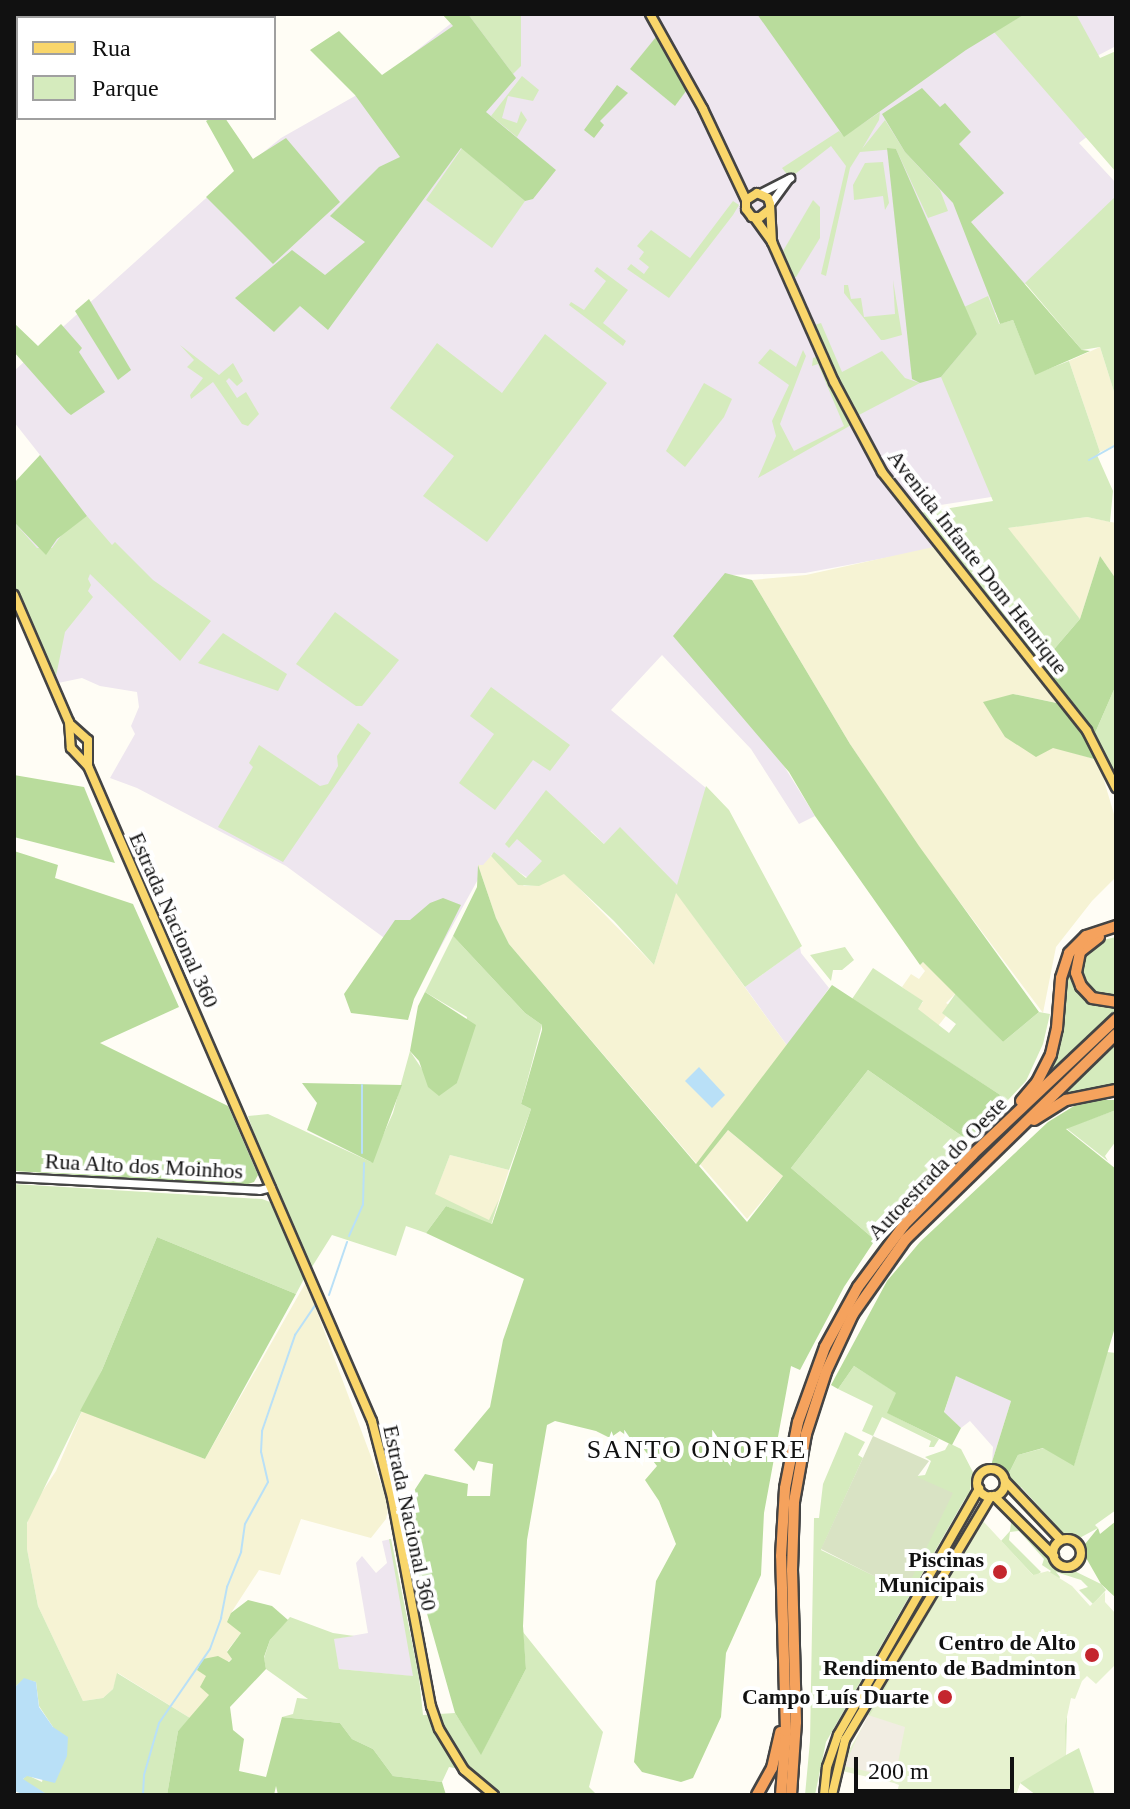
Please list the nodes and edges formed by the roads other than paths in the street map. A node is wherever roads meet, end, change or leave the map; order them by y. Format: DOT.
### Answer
graph roads {
  1 [pos="650,14"];
  2 [pos="735,172"];
  3 [pos="758,193"];
  4 [pos="746,200"];
  5 [pos="770,207"];
  6 [pos="754,217"];
  7 [pos="772,242"];
  8 [pos="14,595"];
  9 [pos="69,722"];
  10 [pos="80,735"];
  11 [pos="71,740"];
  12 [pos="82,752"];
  13 [pos="1105,766"];
  14 [pos="1116,788"];
  15 [pos="1116,800"];
  16 [pos="1116,926"];
  17 [pos="1116,933"];
  18 [pos="1116,1002"];
  19 [pos="1116,1019"];
  20 [pos="1116,1034"];
  21 [pos="1116,1090"];
  22 [pos="983,1145"];
  23 [pos="978,1167"];
  24 [pos="14,1177"];
  25 [pos="271,1187"];
  26 [pos="1005,1481"];
  27 [pos="979,1489"];
  28 [pos="992,1496"];
  29 [pos="1061,1540"];
  30 [pos="1054,1556"];
  31 [pos="784,1654"];
  32 [pos="494,1795"];
  33 [pos="757,1795"];
  34 [pos="781,1795"];
  35 [pos="791,1795"];
  36 [pos="824,1795"];
  37 [pos="832,1795"];
  1 -- 2 [label="main road"];
  2 -- 3 [label="main road"];
  2 -- 4 [label="main road"];
  3 -- 4 [label="main road"];
  3 -- 5 [label="main road"];
  3 -- 5 [label="street"];
  4 -- 6 [label="main road"];
  5 -- 6 [label="main road"];
  5 -- 7 [label="main road"];
  6 -- 7 [label="main road"];
  7 -- 13 [label="main road, Avenida Infante Dom Henrique"];
  8 -- 9 [label="main road"];
  9 -- 10 [label="main road"];
  9 -- 11 [label="main road"];
  10 -- 11 [label="main road"];
  10 -- 12 [label="main road"];
  11 -- 12 [label="main road"];
  12 -- 25 [label="main road, Estrada Nacional 360"];
  13 -- 14 [label="main road, Avenida Infante Dom Henrique"];
  13 -- 15 [label="main road, Avenida Infante Dom Henrique"];
  16 -- 22 [label="highway"];
  17 -- 18 [label="highway"];
  19 -- 22 [label="highway, Autoestrada do Oeste"];
  20 -- 23 [label="highway, Autoestrada do Oeste"];
  21 -- 23 [label="highway"];
  22 -- 31 [label="highway, Autoestrada do Oeste"];
  23 -- 35 [label="highway, Autoestrada do Oeste"];
  24 -- 25 [label="street, Rua Alto dos Moinhos"];
  25 -- 32 [label="main road, Estrada Nacional 360"];
  26 -- 27 [label="main road"];
  26 -- 28 [label="main road"];
  26 -- 29 [label="main road"];
  27 -- 28 [label="main road"];
  27 -- 36 [label="main road"];
  28 -- 30 [label="main road"];
  28 -- 37 [label="main road"];
  29 -- 30 [label="main road"];
  29 -- 30 [label="main road"];
  31 -- 33 [label="highway"];
  31 -- 34 [label="highway, Autoestrada do Oeste"];
}
